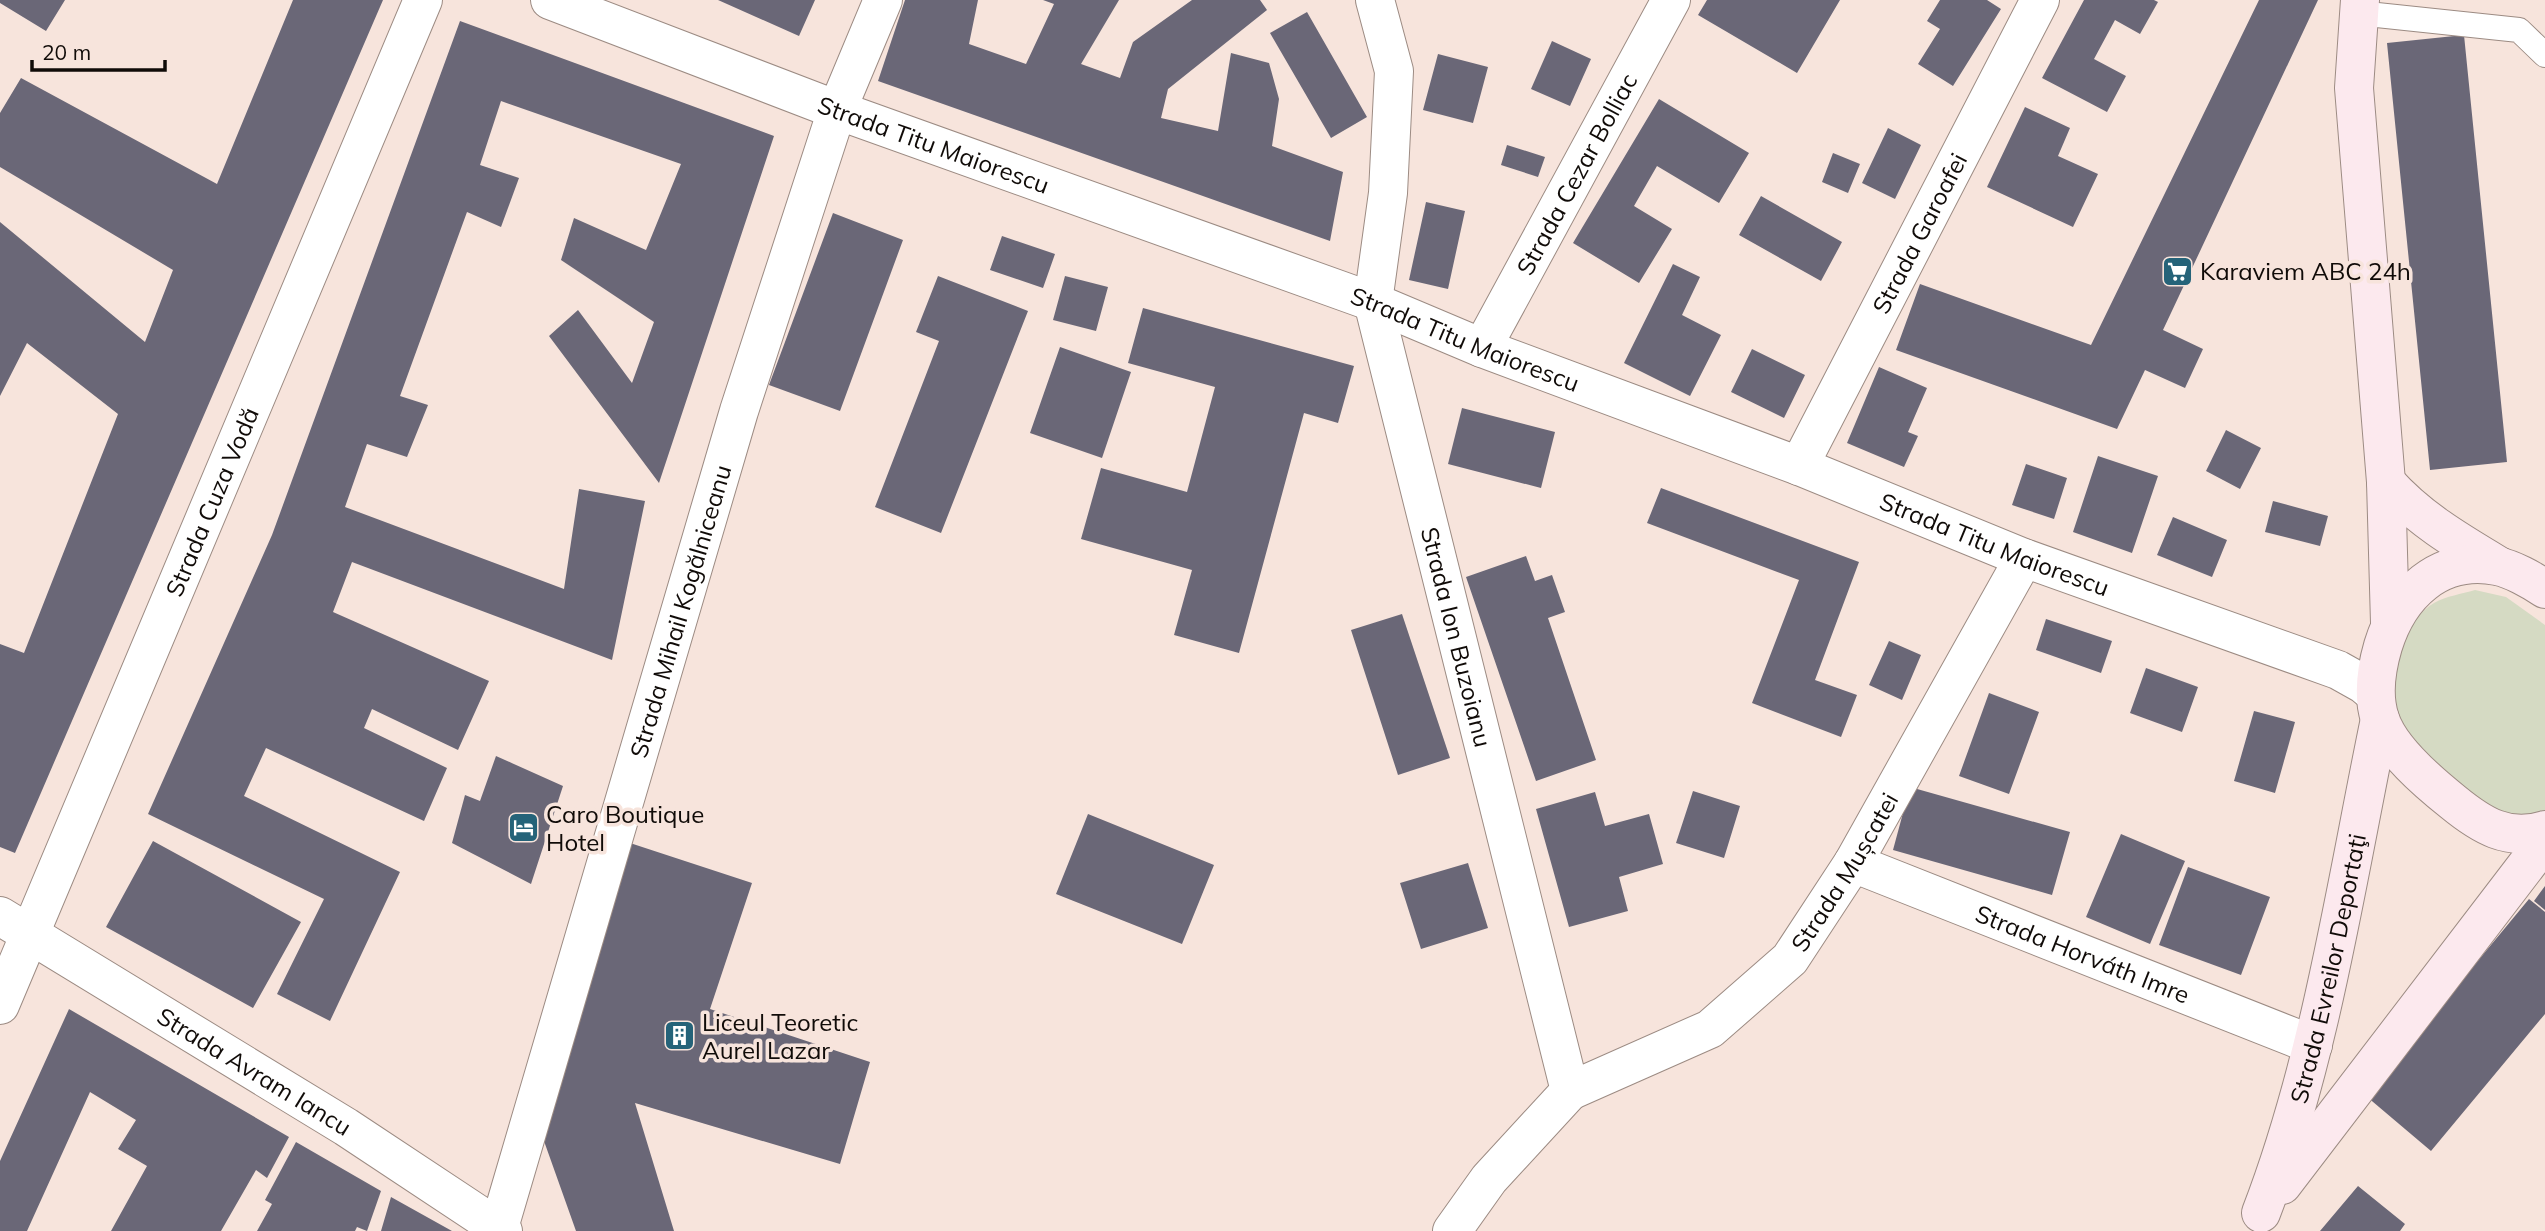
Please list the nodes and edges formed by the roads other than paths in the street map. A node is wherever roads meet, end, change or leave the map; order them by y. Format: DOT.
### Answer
graph roads {
  1 [pos="423,0"];
  2 [pos="550,0"];
  3 [pos="883,0"];
  4 [pos="1375,0"];
  5 [pos="1671,0"];
  6 [pos="2040,0"];
  7 [pos="2359,7"];
  8 [pos="2545,55"];
  9 [pos="837,110"];
  10 [pos="1373,302"];
  11 [pos="1482,348"];
  12 [pos="1799,466"];
  13 [pos="2386,482"];
  14 [pos="2024,558"];
  15 [pos="2499,566"];
  16 [pos="2545,589"];
  17 [pos="2390,623"];
  18 [pos="2377,707"];
  19 [pos="2545,830"];
  20 [pos="2545,841"];
  21 [pos="1853,863"];
  22 [pos="15,925"];
  23 [pos="0,1005"];
  24 [pos="2313,1045"];
  25 [pos="1570,1091"];
  26 [pos="2254,1222"];
  27 [pos="500,1230"];
  28 [pos="1452,1231"];
  1 -- 22 [label="street, Strada Cuza Vodă"];
  2 -- 9 [label="street, Strada Titu Maiorescu"];
  3 -- 9 [label="street, Strada Mihail Kogălniceanu"];
  4 -- 10 [label="street, Strada Ion Buzoianu"];
  5 -- 11 [label="street, Strada Cezar Bolliac"];
  6 -- 12 [label="street, Strada Garoafei"];
  7 -- 8 [label="lane"];
  7 -- 13 [label="main road"];
  9 -- 10 [label="street, Strada Titu Maiorescu"];
  9 -- 27 [label="street, Strada Mihail Kogălniceanu"];
  10 -- 11 [label="street, Strada Titu Maiorescu"];
  10 -- 25 [label="street, Strada Ion Buzoianu"];
  11 -- 12 [label="street, Strada Titu Maiorescu"];
  12 -- 14 [label="street, Strada Titu Maiorescu"];
  13 -- 15 [label="main road"];
  13 -- 17 [label="main road"];
  14 -- 18 [label="street, Strada Titu Maiorescu"];
  14 -- 21 [label="street, Strada Mușcatei"];
  15 -- 16 [label="main road"];
  15 -- 17 [label="main road"];
  17 -- 18 [label="main road, Strada Evreilor Deportaţi"];
  18 -- 19 [label="main road"];
  18 -- 24 [label="main road, Strada Evreilor Deportaţi"];
  20 -- 26 [label="main road, Strada Evreilor Deportaţi"];
  21 -- 24 [label="street, Strada Horváth Imre"];
  21 -- 25 [label="street, Strada Mușcatei"];
  22 -- 23 [label="street, Strada Cuza Vodă"];
  22 -- 27 [label="street, Strada Avram Iancu"];
  24 -- 26 [label="main road, Strada Evreilor Deportaţi"];
  25 -- 28 [label="street"];
}
